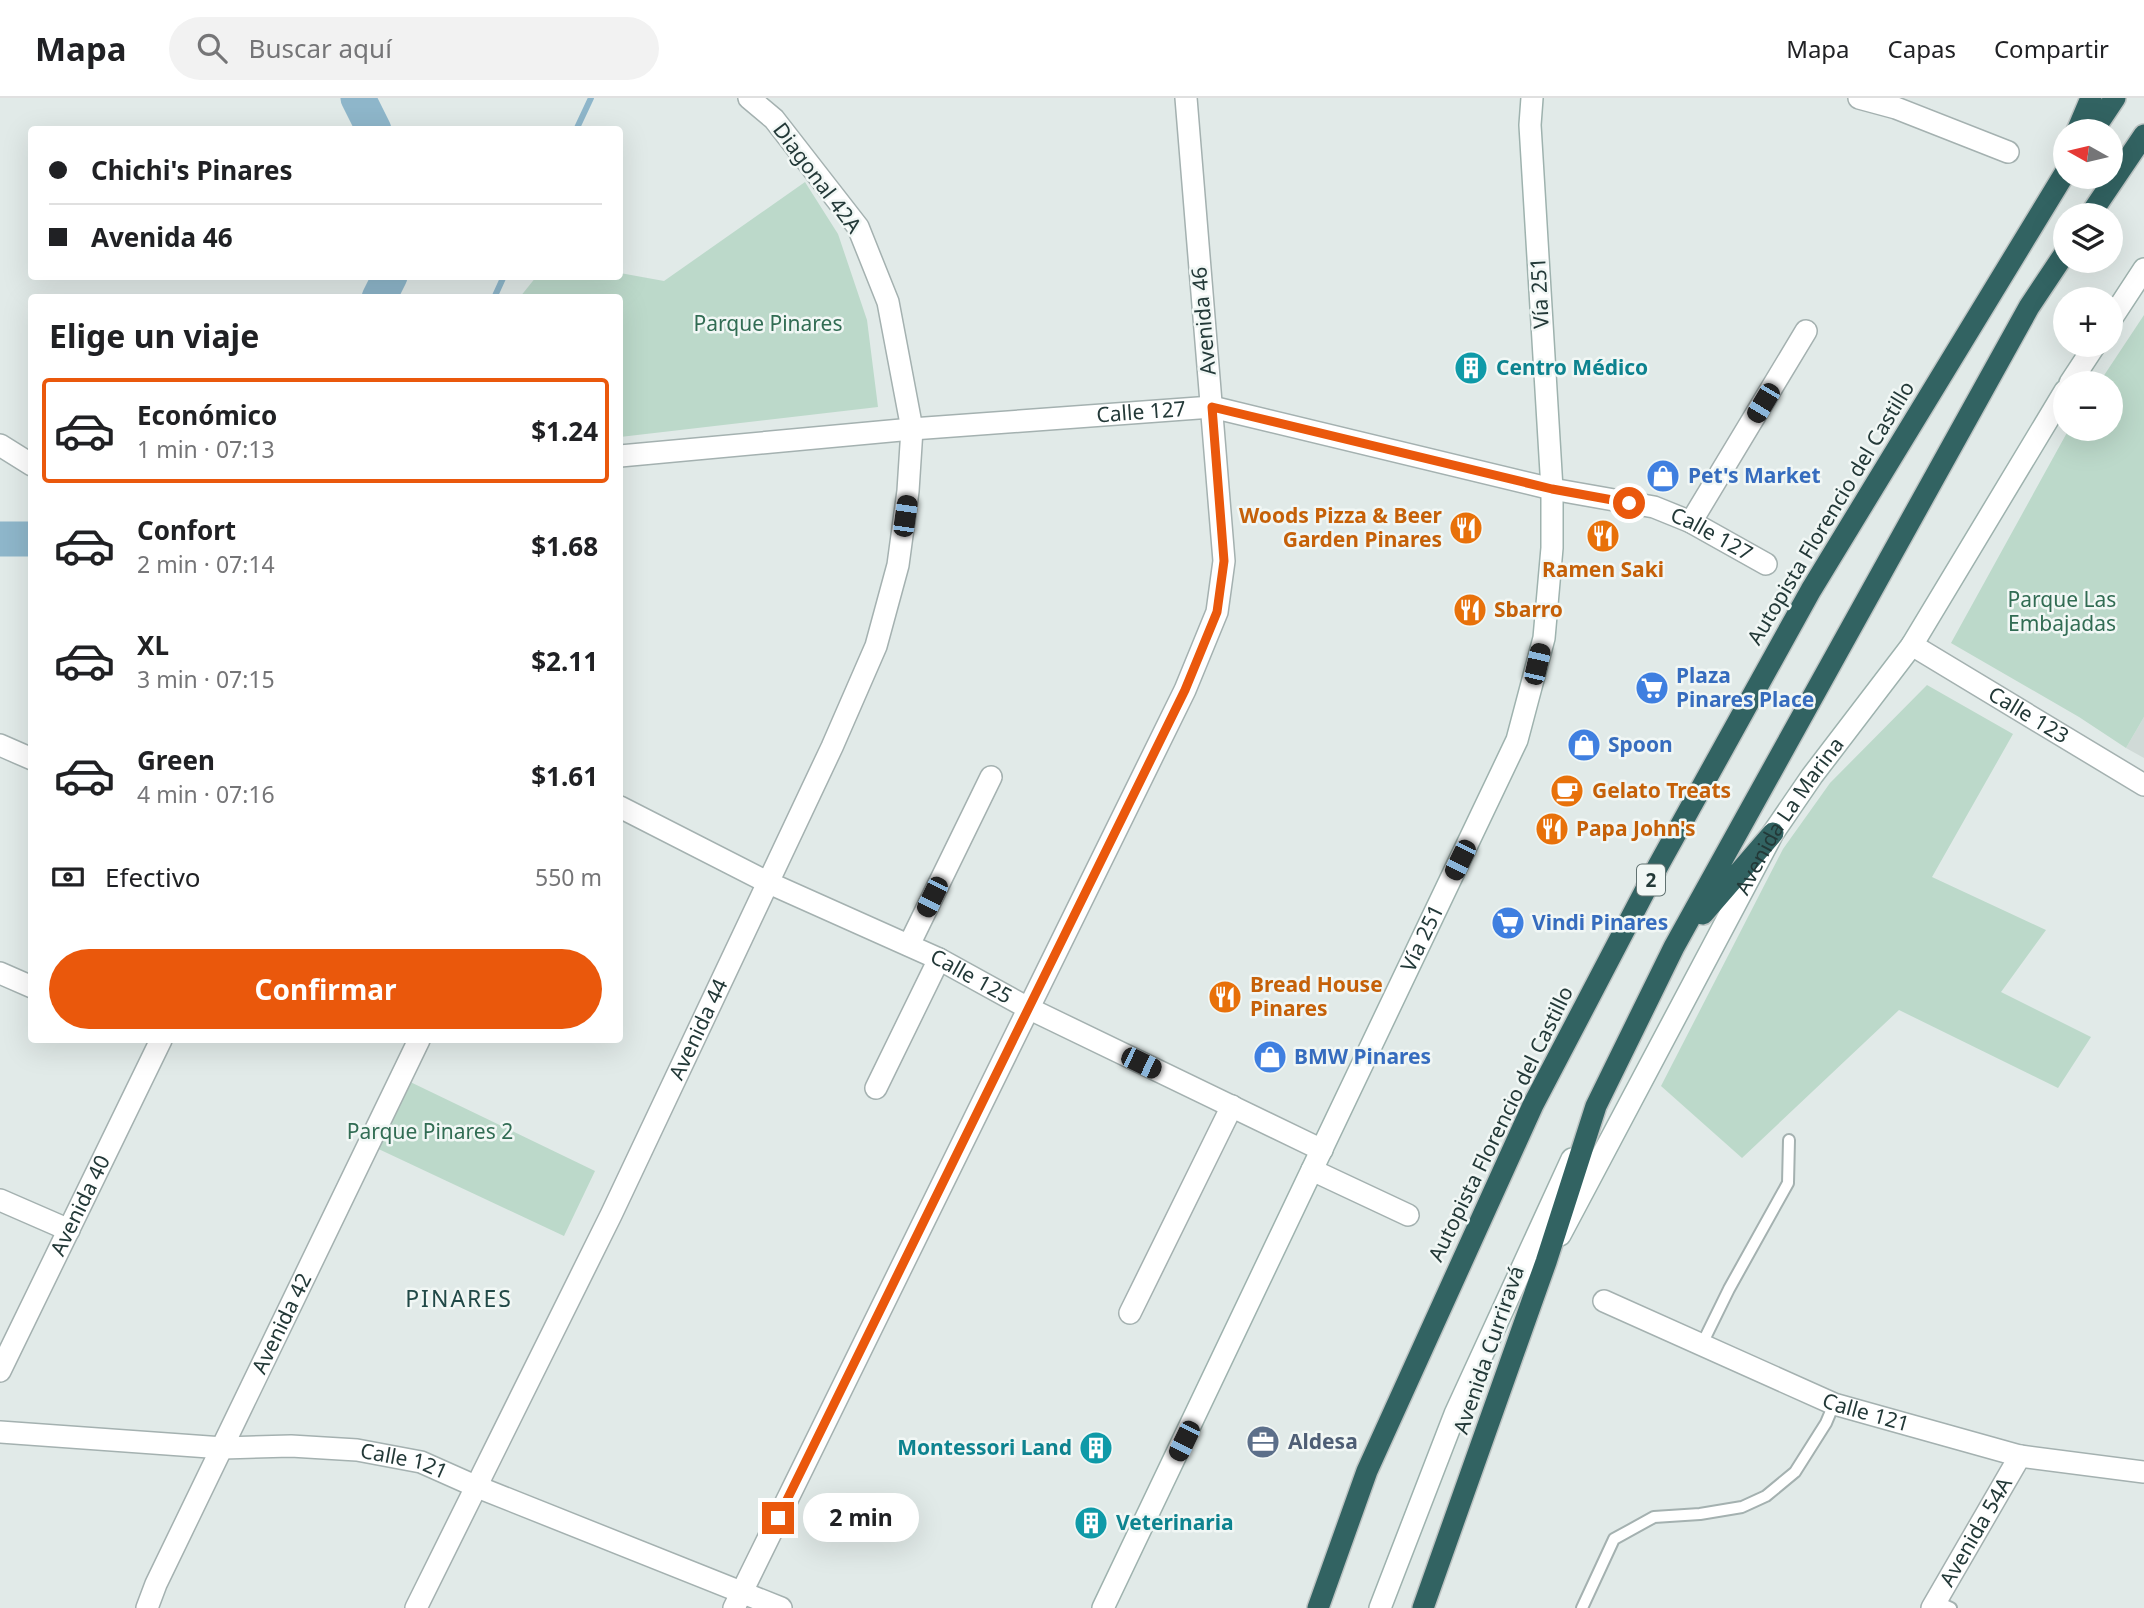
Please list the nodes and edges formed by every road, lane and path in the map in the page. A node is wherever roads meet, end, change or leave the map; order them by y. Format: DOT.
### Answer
graph roads {
  1 [pos="749,98"];
  2 [pos="1186,98"];
  3 [pos="1532,98"];
  4 [pos="1859,98"];
  5 [pos="2091,98"];
  6 [pos="2115,98"];
  7 [pos="2082,119"];
  8 [pos="2101,119"];
  9 [pos="2144,135"];
  10 [pos="2008,152"];
  11 [pos="2055,189"];
  12 [pos="2098,203"];
  13 [pos="2144,269"];
  14 [pos="2053,271"];
  15 [pos="2123,301"];
  16 [pos="1806,331"];
  17 [pos="1212,407"];
  18 [pos="2053,411"];
  19 [pos="912,429"];
  20 [pos="0,445"];
  21 [pos="623,456"];
  22 [pos="28,462"];
  23 [pos="1552,489"];
  24 [pos="1691,522"];
  25 [pos="1766,564"];
  26 [pos="1912,645"];
  27 [pos="0,744"];
  28 [pos="28,757"];
  29 [pos="991,778"];
  30 [pos="2144,785"];
  31 [pos="623,809"];
  32 [pos="1773,832"];
  33 [pos="769,884"];
  34 [pos="909,945"];
  35 [pos="1674,947"];
  36 [pos="939,960"];
  37 [pos="0,973"];
  38 [pos="28,985"];
  39 [pos="1028,1008"];
  40 [pos="156,1043"];
  41 [pos="418,1043"];
  42 [pos="876,1088"];
  43 [pos="1233,1106"];
  44 [pos="1596,1106"];
  45 [pos="1789,1140"];
  46 [pos="1322,1150"];
  47 [pos="1312,1170"];
  48 [pos="0,1200"];
  49 [pos="1408,1215"];
  50 [pos="69,1230"];
  51 [pos="1546,1262"];
  52 [pos="1604,1301"];
  53 [pos="1130,1313"];
  54 [pos="1702,1345"];
  55 [pos="0,1371"];
  56 [pos="1834,1404"];
  57 [pos="0,1432"];
  58 [pos="223,1448"];
  59 [pos="2020,1455"];
  60 [pos="2144,1472"];
  61 [pos="475,1486"];
  62 [pos="1446,1549"];
  63 [pos="738,1600"];
  64 [pos="1940,1606"];
  65 [pos="147,1608"];
  66 [pos="416,1608"];
  67 [pos="780,1608"];
  68 [pos="1103,1608"];
  69 [pos="1318,1608"];
  70 [pos="1380,1608"];
  71 [pos="1423,1608"];
  72 [pos="1434,1608"];
  73 [pos="1582,1608"];
  1 -- 19 [label="street, Diagonal 42A"];
  2 -- 17 [label="street, Avenida 46"];
  3 -- 23 [label="street, Vía 251"];
  4 -- 10 [label="street"];
  5 -- 7 [label="highway"];
  6 -- 8 [label="highway"];
  9 -- 12 [label="highway"];
  11 -- 69 [label="highway, Autopista Florencio del Castillo / 2"];
  13 -- 15 [label="street"];
  14 -- 35 [label="highway"];
  16 -- 24 [label="street"];
  17 -- 19 [label="street, Calle 127"];
  17 -- 23 [label="street, Calle 127"];
  17 -- 39 [label="street, Avenida 46"];
  18 -- 26 [label="street, Avenida La Marina"];
  19 -- 21 [label="street, Calle 127"];
  19 -- 33 [label="street, Avenida 44"];
  20 -- 22 [label="street"];
  23 -- 24 [label="street, Calle 127"];
  23 -- 46 [label="street, Vía 251"];
  24 -- 25 [label="street, Calle 127"];
  26 -- 30 [label="street, Calle 123"];
  26 -- 32 [label="street, Avenida La Marina"];
  27 -- 28 [label="street"];
  29 -- 34 [label="street"];
  31 -- 33 [label="street, Calle 125"];
  32 -- 35 [label="highway"];
  32 -- 51 [label="street, Avenida La Marina"];
  33 -- 34 [label="street, Calle 125"];
  33 -- 61 [label="street, Avenida 44"];
  34 -- 36 [label="street, Calle 125"];
  35 -- 44 [label="highway"];
  36 -- 39 [label="street, Calle 125"];
  36 -- 42 [label="street"];
  37 -- 38 [label="street"];
  39 -- 43 [label="street, Calle 125"];
  39 -- 63 [label="street, Avenida 46"];
  40 -- 50 [label="street, Avenida 40"];
  41 -- 58 [label="street, Avenida 42"];
  43 -- 46 [label="street, Calle 125"];
  43 -- 53 [label="street"];
  44 -- 51 [label="highway, Avenida Curriravá"];
  44 -- 70 [label="street"];
  45 -- 54 [label="lane"];
  46 -- 47 [label="street, Vía 251"];
  47 -- 49 [label="street"];
  47 -- 68 [label="street, Vía 251"];
  48 -- 50 [label="street"];
  50 -- 55 [label="street, Avenida 40"];
  51 -- 62 [label="highway, Avenida Curriravá"];
  52 -- 54 [label="street, Calle 121"];
  54 -- 56 [label="street, Calle 121"];
  56 -- 59 [label="street, Calle 121"];
  56 -- 73 [label="lane"];
  57 -- 58 [label="street, Calle 121"];
  58 -- 61 [label="street, Calle 121"];
  58 -- 65 [label="street, Avenida 42"];
  59 -- 60 [label="street, Calle 121"];
  59 -- 64 [label="street, Avenida 54A"];
  61 -- 63 [label="street, Calle 121"];
  61 -- 66 [label="street, Avenida 44"];
  62 -- 71 [label="highway, Avenida Curriravá"];
  62 -- 72 [label="lane"];
  63 -- 67 [label="street, Calle 121"];
}
